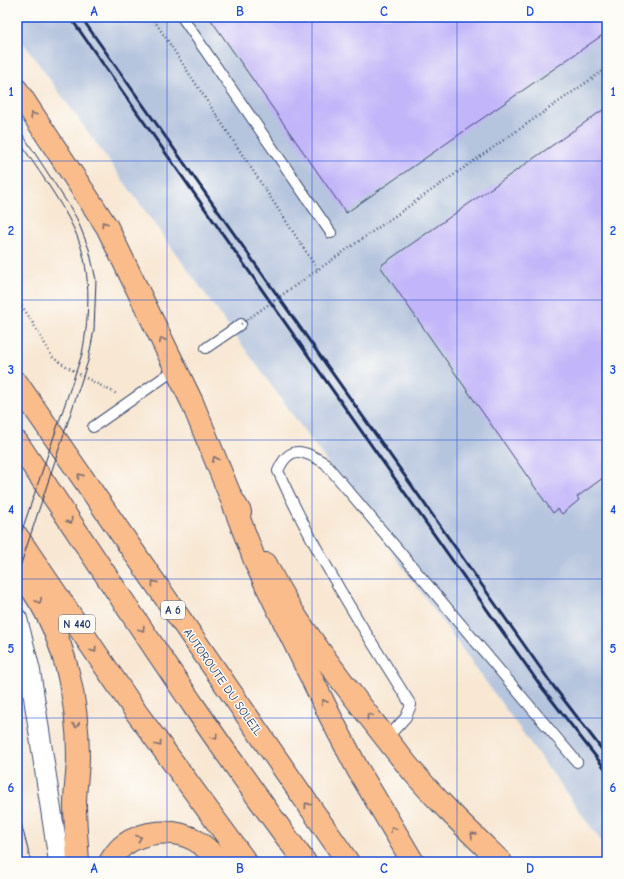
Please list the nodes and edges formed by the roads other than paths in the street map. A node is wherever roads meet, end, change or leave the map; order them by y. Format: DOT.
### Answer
graph roads {
  1 [pos="182,17"];
  2 [pos="17,90"];
  3 [pos="331,233"];
  4 [pos="240,324"];
  5 [pos="206,348"];
  6 [pos="170,373"];
  7 [pos="17,383"];
  8 [pos="93,427"];
  9 [pos="17,442"];
  10 [pos="230,495"];
  11 [pos="17,536"];
  12 [pos="17,569"];
  13 [pos="17,619"];
  14 [pos="386,739"];
  15 [pos="577,762"];
  16 [pos="329,837"];
  17 [pos="59,862"];
  18 [pos="78,862"];
  19 [pos="110,862"];
  20 [pos="221,862"];
  21 [pos="246,862"];
  22 [pos="305,862"];
  23 [pos="348,862"];
  24 [pos="354,862"];
  25 [pos="413,862"];
  26 [pos="501,862"];
  1 -- 3 [label="lane"];
  10 -- 2 [label="main road, one-way"];
  4 -- 5 [label="lane"];
  6 -- 8 [label="lane"];
  16 -- 7 [label="main road, AUTOROUTE DU SOLEIL / A 6, one-way"];
  9 -- 22 [label="main road, one-way"];
  14 -- 10 [label="main road, one-way"];
  25 -- 10 [label="main road, one-way"];
  11 -- 21 [label="main road, N 440, one-way"];
  12 -- 18 [label="main road, one-way"];
  13 -- 17 [label="street"];
  14 -- 15 [label="lane"];
  26 -- 14 [label="main road, one-way"];
  16 -- 23 [label="main road, AUTOROUTE DU SOLEIL / A 6"];
  16 -- 24 [label="main road"];
  19 -- 20 [label="main road, one-way"];
}
